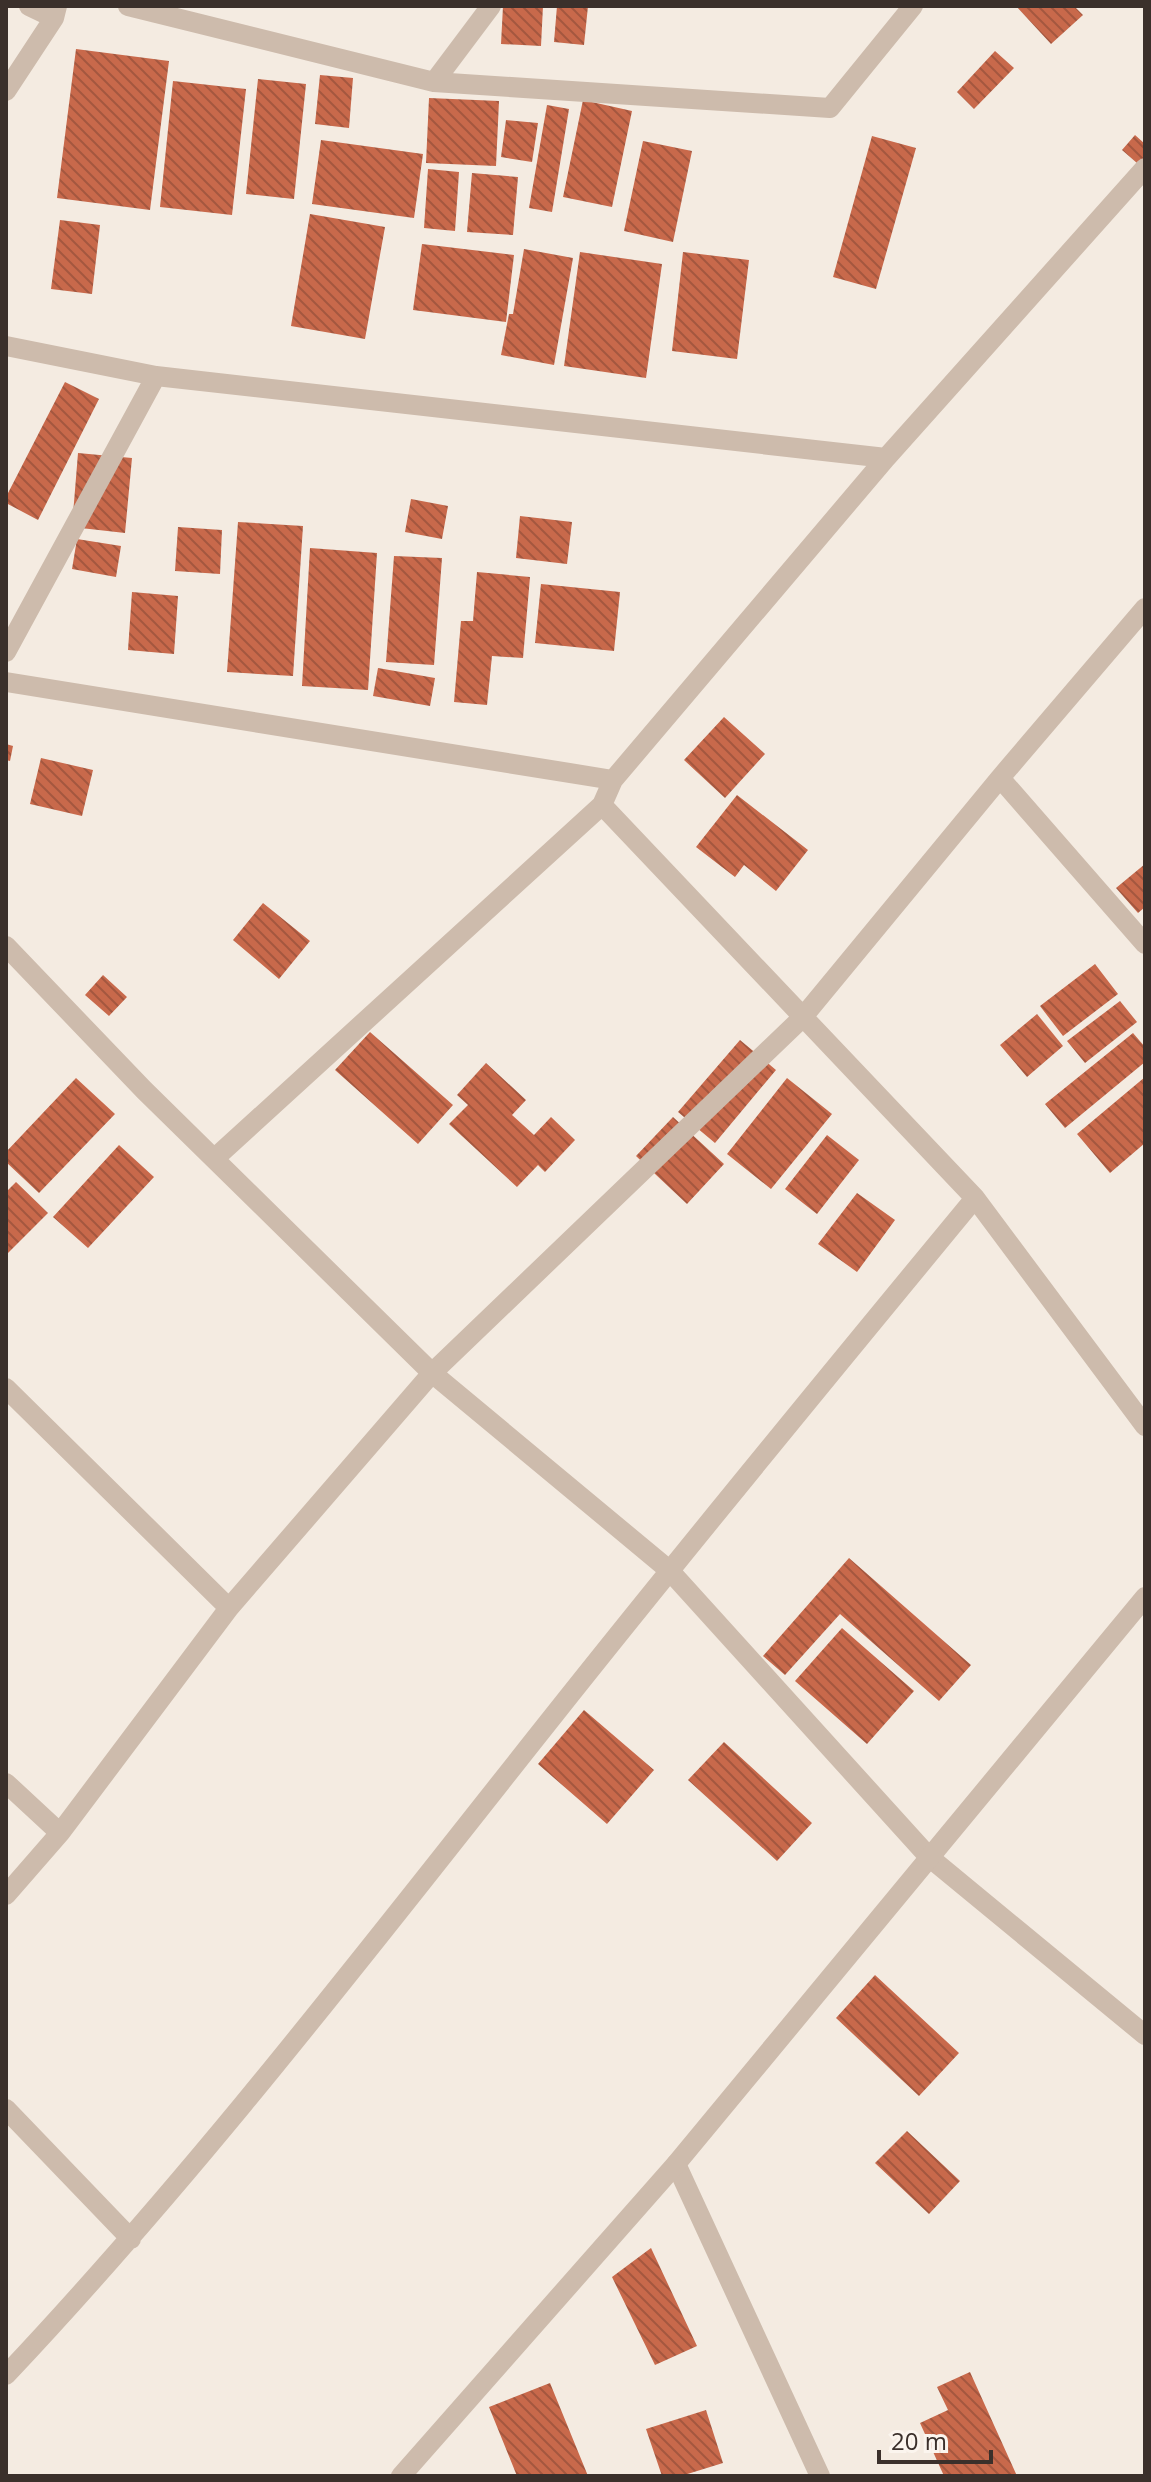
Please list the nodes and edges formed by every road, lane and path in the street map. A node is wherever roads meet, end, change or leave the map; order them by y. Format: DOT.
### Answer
graph roads {
  1 [pos="29,6"];
  2 [pos="128,6"];
  3 [pos="491,6"];
  4 [pos="913,6"];
  5 [pos="56,12"];
  6 [pos="434,82"];
  7 [pos="6,91"];
  8 [pos="1145,168"];
  9 [pos="6,346"];
  10 [pos="156,376"];
  11 [pos="886,458"];
  12 [pos="1145,608"];
  13 [pos="6,652"];
  14 [pos="6,682"];
  15 [pos="1000,778"];
  16 [pos="613,780"];
  17 [pos="602,805"];
  18 [pos="1145,944"];
  19 [pos="6,946"];
  20 [pos="802,1018"];
  21 [pos="215,1158"];
  22 [pos="975,1198"];
  23 [pos="432,1373"];
  24 [pos="6,1388"];
  25 [pos="1145,1426"];
  26 [pos="669,1570"];
  27 [pos="1145,1597"];
  28 [pos="229,1608"];
  29 [pos="6,1783"];
  30 [pos="60,1833"];
  31 [pos="929,1857"];
  32 [pos="6,1895"];
  33 [pos="1145,2035"];
  34 [pos="6,2109"];
  35 [pos="676,2164"];
  36 [pos="131,2239"];
  37 [pos="6,2375"];
  38 [pos="409,2472"];
  39 [pos="820,2476"];
  1 -- 5 [label="street"];
  2 -- 6 [label="street"];
  3 -- 6 [label="street"];
  4 -- 6 [label="street"];
  5 -- 7 [label="street"];
  8 -- 11 [label="street"];
  9 -- 10 [label="street"];
  10 -- 11 [label="street"];
  10 -- 13 [label="street"];
  11 -- 16 [label="street"];
  12 -- 15 [label="street"];
  14 -- 16 [label="street"];
  15 -- 18 [label="street"];
  15 -- 20 [label="street"];
  16 -- 17 [label="street"];
  17 -- 20 [label="street"];
  17 -- 21 [label="street"];
  19 -- 21 [label="street"];
  20 -- 22 [label="street"];
  20 -- 23 [label="street"];
  21 -- 23 [label="street"];
  22 -- 25 [label="street"];
  22 -- 26 [label="street"];
  23 -- 26 [label="street"];
  23 -- 28 [label="street"];
  24 -- 28 [label="street"];
  26 -- 31 [label="street"];
  26 -- 36 [label="street"];
  27 -- 31 [label="street"];
  28 -- 30 [label="street"];
  29 -- 30 [label="street"];
  30 -- 32 [label="street"];
  31 -- 33 [label="street"];
  31 -- 35 [label="street"];
  34 -- 36 [label="street"];
  35 -- 38 [label="street"];
  35 -- 39 [label="street"];
  36 -- 37 [label="street"];
}
